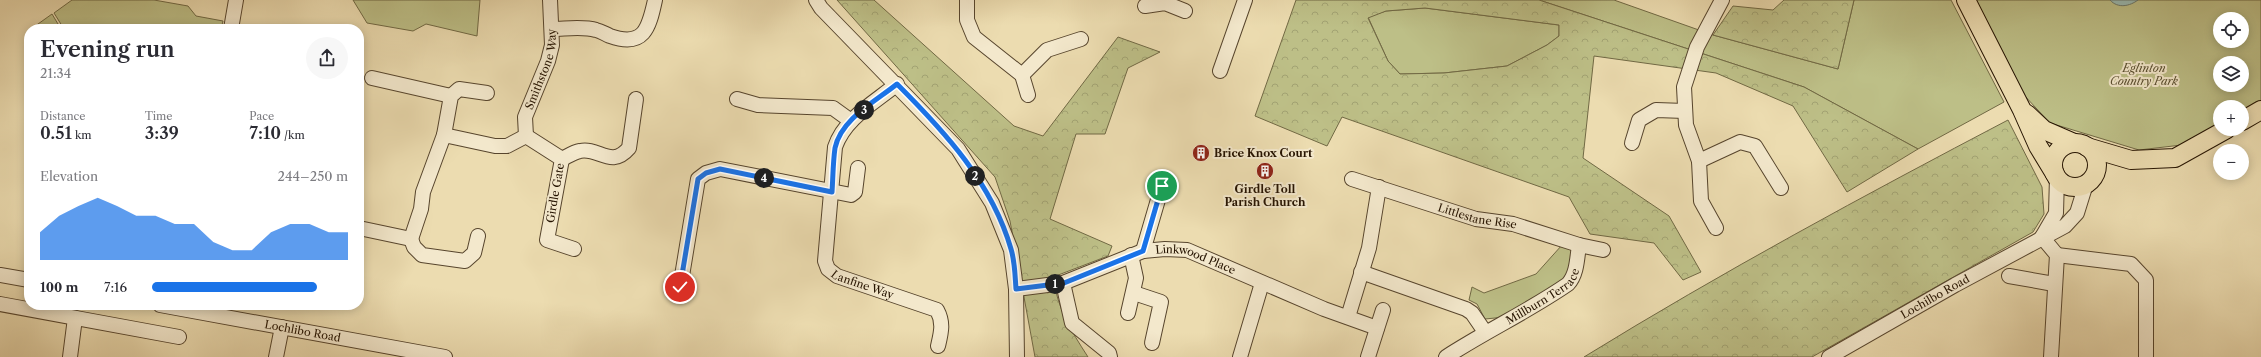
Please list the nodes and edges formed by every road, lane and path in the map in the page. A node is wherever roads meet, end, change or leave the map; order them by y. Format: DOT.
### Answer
graph roads {
  1 [pos="236,0"];
  2 [pos="550,0"];
  3 [pos="655,0"];
  4 [pos="968,0"];
  5 [pos="1245,0"];
  6 [pos="1722,0"];
  7 [pos="1966,0"];
  8 [pos="1165,2"];
  9 [pos="823,3"];
  10 [pos="1145,6"];
  11 [pos="1185,11"];
  12 [pos="232,24"];
  13 [pos="552,29"];
  14 [pos="1081,39"];
  15 [pos="1220,71"];
  16 [pos="1022,75"];
  17 [pos="372,78"];
  18 [pos="897,84"];
  19 [pos="487,93"];
  20 [pos="1028,95"];
  21 [pos="451,96"];
  22 [pos="636,99"];
  23 [pos="737,99"];
  24 [pos="2022,110"];
  25 [pos="2261,110"];
  26 [pos="1686,111"];
  27 [pos="2249,117"];
  28 [pos="851,121"];
  29 [pos="444,135"];
  30 [pos="526,136"];
  31 [pos="2214,136"];
  32 [pos="1632,143"];
  33 [pos="2081,145"];
  34 [pos="562,159"];
  35 [pos="2131,160"];
  36 [pos="1699,161"];
  37 [pos="858,168"];
  38 [pos="2056,176"];
  39 [pos="1352,179"];
  40 [pos="2089,181"];
  41 [pos="1162,186"];
  42 [pos="1379,187"];
  43 [pos="1781,188"];
  44 [pos="832,192"];
  45 [pos="1716,228"];
  46 [pos="364,229"];
  47 [pos="478,236"];
  48 [pos="2042,237"];
  49 [pos="411,239"];
  50 [pos="1579,246"];
  51 [pos="574,249"];
  52 [pos="1603,250"];
  53 [pos="1137,253"];
  54 [pos="2056,255"];
  55 [pos="1361,272"];
  56 [pos="0,275"];
  57 [pos="2008,276"];
  58 [pos="24,279"];
  59 [pos="1064,283"];
  60 [pos="1262,283"];
  61 [pos="2054,284"];
  62 [pos="1016,289"];
  63 [pos="1134,292"];
  64 [pos="679,294"];
  65 [pos="0,304"];
  66 [pos="24,308"];
  67 [pos="32,310"];
  68 [pos="188,310"];
  69 [pos="1383,310"];
  70 [pos="1128,313"];
  71 [pos="1348,317"];
  72 [pos="75,318"];
  73 [pos="282,327"];
  74 [pos="1377,328"];
  75 [pos="1485,332"];
  76 [pos="178,337"];
  77 [pos="1152,343"];
  78 [pos="938,346"];
  79 [pos="70,357"];
  80 [pos="276,357"];
  81 [pos="445,357"];
  82 [pos="1017,357"];
  83 [pos="1110,357"];
  84 [pos="1240,357"];
  85 [pos="1368,357"];
  86 [pos="1446,357"];
  87 [pos="1829,357"];
  88 [pos="2051,357"];
  89 [pos="2146,357"];
  1 -- 12 [label="street"];
  2 -- 13 [label="street, Smithstone Way"];
  3 -- 13 [label="street"];
  4 -- 16 [label="street"];
  5 -- 15 [label="street"];
  6 -- 26 [label="street"];
  7 -- 24 [label="main road"];
  8 -- 10 [label="street"];
  8 -- 11 [label="street"];
  9 -- 18 [label="street"];
  13 -- 30 [label="street, Smithstone Way"];
  14 -- 16 [label="street"];
  16 -- 20 [label="street"];
  17 -- 21 [label="street"];
  18 -- 28 [label="street"];
  18 -- 62 [label="street"];
  19 -- 21 [label="street"];
  21 -- 29 [label="street"];
  22 -- 34 [label="street"];
  23 -- 28 [label="street"];
  24 -- 33 [label="main road"];
  24 -- 38 [label="main road"];
  25 -- 27 [label="main road"];
  26 -- 32 [label="street"];
  26 -- 36 [label="street"];
  28 -- 44 [label="street"];
  29 -- 30 [label="street"];
  29 -- 49 [label="street"];
  30 -- 34 [label="street, Girdle Gate"];
  31 -- 35 [label="main road"];
  33 -- 35 [label="main road"];
  33 -- 38 [label="main road"];
  33 -- 40 [label="main road"];
  34 -- 51 [label="street, Girdle Gate"];
  35 -- 40 [label="main road"];
  36 -- 43 [label="street"];
  36 -- 45 [label="street"];
  37 -- 44 [label="street"];
  38 -- 40 [label="main road"];
  38 -- 48 [label="street"];
  39 -- 42 [label="street, Littlestane Rise"];
  40 -- 48 [label="street, Lochilbo Road"];
  41 -- 53 [label="street"];
  42 -- 50 [label="street, Littlestane Rise"];
  42 -- 55 [label="street"];
  44 -- 64 [label="street"];
  44 -- 78 [label="street, Lanfine Way"];
  46 -- 49 [label="street"];
  47 -- 49 [label="street"];
  48 -- 54 [label="street"];
  48 -- 87 [label="street, Lochilbo Road"];
  50 -- 52 [label="street, Littlestane Rise"];
  50 -- 75 [label="street, Millburn Terrace"];
  53 -- 59 [label="street, Linkwood Place"];
  53 -- 60 [label="street, Linkwood Place"];
  53 -- 63 [label="street"];
  54 -- 61 [label="street"];
  54 -- 89 [label="street"];
  55 -- 71 [label="street"];
  55 -- 75 [label="street"];
  56 -- 58 [label="street"];
  57 -- 61 [label="street"];
  59 -- 62 [label="street, Linkwood Place"];
  59 -- 83 [label="street"];
  60 -- 71 [label="street, Linkwood Place"];
  60 -- 84 [label="street"];
  61 -- 88 [label="street"];
  62 -- 82 [label="street"];
  63 -- 70 [label="street"];
  63 -- 77 [label="street"];
  65 -- 66 [label="street"];
  67 -- 72 [label="street"];
  68 -- 73 [label="street, Lochlibo Road"];
  69 -- 74 [label="street"];
  71 -- 74 [label="street, Linkwood Place"];
  72 -- 76 [label="street"];
  72 -- 79 [label="street"];
  73 -- 80 [label="street"];
  73 -- 81 [label="street, Lochlibo Road"];
  74 -- 85 [label="street"];
  75 -- 86 [label="street, Millburn Terrace"];
}
